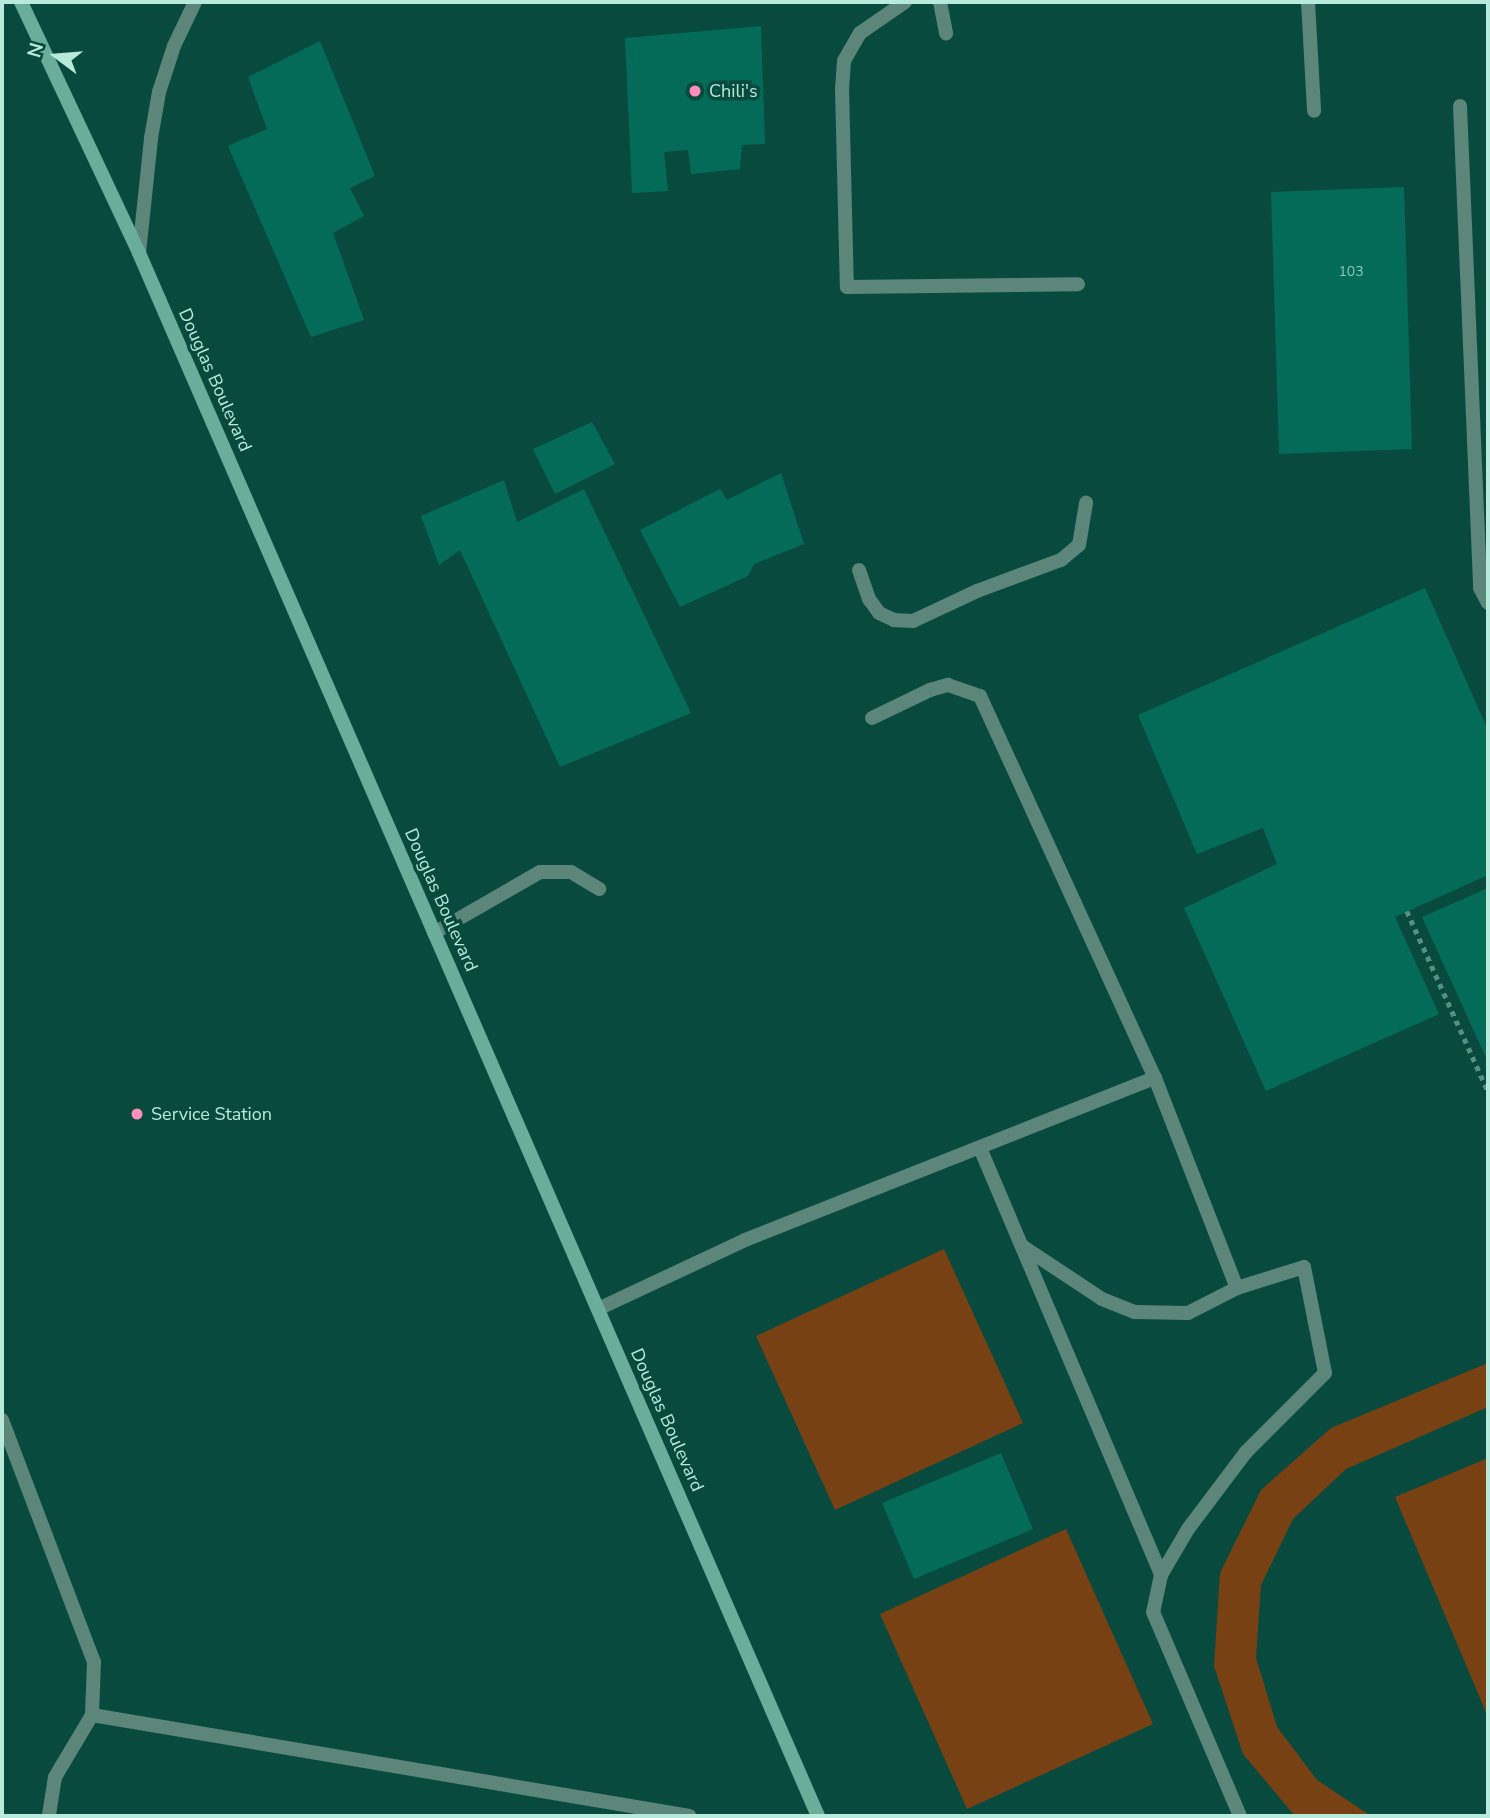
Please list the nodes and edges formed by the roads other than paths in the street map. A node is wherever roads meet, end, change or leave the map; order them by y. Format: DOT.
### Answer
graph roads {
  1 [pos="21,2"];
  2 [pos="195,2"];
  3 [pos="905,2"];
  4 [pos="940,2"];
  5 [pos="1308,2"];
  6 [pos="946,33"];
  7 [pos="1460,106"];
  8 [pos="1314,111"];
  9 [pos="139,253"];
  10 [pos="1078,284"];
  11 [pos="1086,503"];
  12 [pos="859,570"];
  13 [pos="1488,603"];
  14 [pos="872,719"];
  15 [pos="599,889"];
  16 [pos="434,933"];
  17 [pos="1155,1078"];
  18 [pos="980,1147"];
  19 [pos="1021,1246"];
  20 [pos="1237,1288"];
  21 [pos="598,1309"];
  22 [pos="2,1420"];
  23 [pos="1160,1575"];
  24 [pos="92,1715"];
  25 [pos="50,1816"];
  26 [pos="690,1816"];
  27 [pos="818,1816"];
  28 [pos="1240,1816"];
  1 -- 9 [label="street, Douglas Boulevard"];
  2 -- 9 [label="lane"];
  3 -- 10 [label="lane"];
  4 -- 6 [label="lane"];
  5 -- 8 [label="lane"];
  7 -- 13 [label="lane"];
  9 -- 16 [label="street, Douglas Boulevard"];
  11 -- 12 [label="lane"];
  14 -- 17 [label="lane"];
  15 -- 16 [label="lane"];
  16 -- 21 [label="street, Douglas Boulevard"];
  17 -- 18 [label="lane"];
  17 -- 20 [label="lane"];
  18 -- 19 [label="lane"];
  18 -- 21 [label="lane"];
  19 -- 20 [label="lane"];
  19 -- 23 [label="lane"];
  20 -- 23 [label="lane"];
  21 -- 27 [label="street, Douglas Boulevard"];
  22 -- 24 [label="lane"];
  23 -- 28 [label="lane"];
  24 -- 25 [label="lane"];
  24 -- 26 [label="lane"];
}
